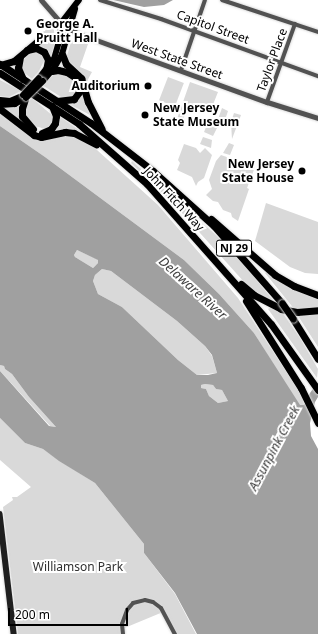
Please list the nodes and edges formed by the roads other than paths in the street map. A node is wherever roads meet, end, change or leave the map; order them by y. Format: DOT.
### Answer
graph roads {
  1 [pos="41,0"];
  2 [pos="100,0"];
  3 [pos="205,0"];
  4 [pos="222,0"];
  5 [pos="79,1"];
  6 [pos="61,24"];
  7 [pos="295,24"];
  8 [pos="69,29"];
  9 [pos="194,31"];
  10 [pos="318,32"];
  11 [pos="59,37"];
  12 [pos="27,50"];
  13 [pos="62,54"];
  14 [pos="20,57"];
  15 [pos="0,64"];
  16 [pos="281,64"];
  17 [pos="181,70"];
  18 [pos="49,71"];
  19 [pos="0,73"];
  20 [pos="318,76"];
  21 [pos="23,79"];
  22 [pos="25,98"];
  23 [pos="0,100"];
  24 [pos="268,102"];
  25 [pos="54,103"];
  26 [pos="0,105"];
  27 [pos="0,109"];
  28 [pos="318,118"];
  29 [pos="103,131"];
  30 [pos="111,153"];
  31 [pos="182,197"];
  32 [pos="214,259"];
  33 [pos="234,280"];
  34 [pos="318,295"];
  35 [pos="318,310"];
  36 [pos="318,359"];
  37 [pos="318,390"];
  38 [pos="318,423"];
  39 [pos="0,514"];
  40 [pos="14,634"];
  41 [pos="123,634"];
  42 [pos="175,634"];
  1 -- 6 [label="street, West State Street"];
  2 -- 9 [label="street, Capitol Street"];
  3 -- 9 [label="street"];
  4 -- 7 [label="street"];
  5 -- 6 [label="main road"];
  5 -- 8 [label="main road"];
  6 -- 8 [label="street, West State Street"];
  6 -- 11 [label="main road"];
  7 -- 10 [label="street"];
  7 -- 16 [label="street, Taylor Place"];
  8 -- 13 [label="main road"];
  8 -- 17 [label="street, West State Street"];
  9 -- 16 [label="street, Capitol Street"];
  9 -- 17 [label="street"];
  11 -- 12 [label="highway"];
  11 -- 18 [label="main road"];
  12 -- 14 [label="highway"];
  12 -- 18 [label="highway"];
  13 -- 18 [label="main road"];
  13 -- 29 [label="highway"];
  14 -- 15 [label="highway"];
  14 -- 21 [label="highway"];
  15 -- 21 [label="highway, John Fitch Way / NJ 29"];
  16 -- 20 [label="street, Capitol Street"];
  16 -- 24 [label="street, Taylor Place"];
  17 -- 24 [label="street, West State Street"];
  18 -- 22 [label="main road, bridge"];
  18 -- 25 [label="highway"];
  19 -- 25 [label="highway, John Fitch Way / NJ 29"];
  21 -- 25 [label="highway, John Fitch Way / NJ 29"];
  22 -- 23 [label="main road"];
  22 -- 25 [label="highway"];
  22 -- 26 [label="main road"];
  24 -- 28 [label="street, West State Street"];
  25 -- 29 [label="highway, John Fitch Way / NJ 29"];
  25 -- 30 [label="highway, John Fitch Way / NJ 29"];
  27 -- 30 [label="highway"];
  29 -- 31 [label="highway, John Fitch Way / NJ 29"];
  30 -- 32 [label="highway, John Fitch Way / NJ 29"];
  31 -- 34 [label="highway"];
  31 -- 36 [label="highway, John Fitch Way / NJ 29, bridge"];
  32 -- 33 [label="highway, John Fitch Way / NJ 29"];
  32 -- 35 [label="highway"];
  33 -- 37 [label="highway, John Fitch Way / NJ 29"];
  33 -- 38 [label="highway"];
  39 -- 40 [label="main road"];
  41 -- 42 [label="street"];
}
